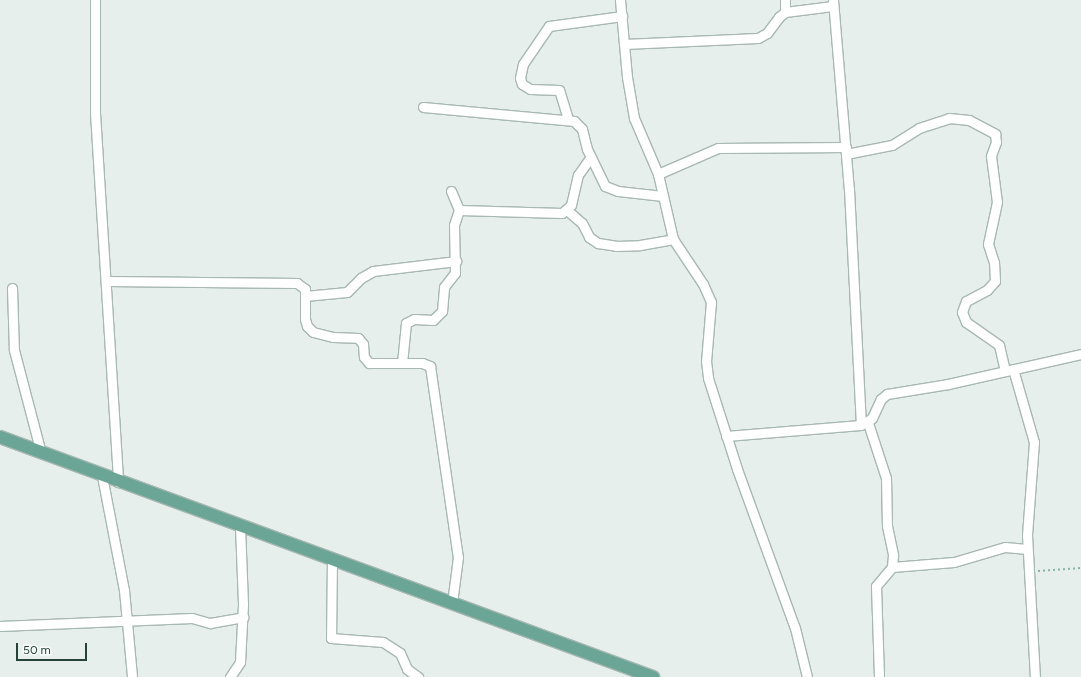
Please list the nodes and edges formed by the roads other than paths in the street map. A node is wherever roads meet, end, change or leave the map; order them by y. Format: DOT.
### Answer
graph roads {
  1 [pos="95,0"];
  2 [pos="620,0"];
  3 [pos="785,0"];
  4 [pos="833,3"];
  5 [pos="785,12"];
  6 [pos="622,16"];
  7 [pos="624,44"];
  8 [pos="423,107"];
  9 [pos="568,120"];
  10 [pos="846,150"];
  11 [pos="590,158"];
  12 [pos="658,174"];
  13 [pos="451,191"];
  14 [pos="664,196"];
  15 [pos="459,210"];
  16 [pos="568,210"];
  17 [pos="673,239"];
  18 [pos="456,261"];
  19 [pos="106,281"];
  20 [pos="12,288"];
  21 [pos="305,296"];
  22 [pos="1081,354"];
  23 [pos="402,363"];
  24 [pos="1009,370"];
  25 [pos="864,424"];
  26 [pos="726,436"];
  27 [pos="0,437"];
  28 [pos="41,452"];
  29 [pos="102,476"];
  30 [pos="118,482"];
  31 [pos="240,525"];
  32 [pos="1027,550"];
  33 [pos="332,559"];
  34 [pos="892,567"];
  35 [pos="452,603"];
  36 [pos="243,617"];
  37 [pos="128,622"];
  38 [pos="0,626"];
  39 [pos="132,677"];
  40 [pos="230,677"];
  41 [pos="418,677"];
  42 [pos="653,677"];
  43 [pos="806,677"];
  44 [pos="879,677"];
  45 [pos="1035,677"];
  1 -- 19 [label="street"];
  2 -- 6 [label="street"];
  3 -- 5 [label="street"];
  4 -- 5 [label="street"];
  4 -- 10 [label="street"];
  5 -- 7 [label="street"];
  6 -- 7 [label="street"];
  6 -- 9 [label="street"];
  7 -- 12 [label="street"];
  8 -- 9 [label="street"];
  9 -- 11 [label="street"];
  10 -- 12 [label="street"];
  10 -- 24 [label="street"];
  10 -- 25 [label="street"];
  11 -- 14 [label="street"];
  11 -- 16 [label="street"];
  12 -- 14 [label="street"];
  13 -- 15 [label="street"];
  14 -- 17 [label="street"];
  15 -- 16 [label="street"];
  15 -- 18 [label="street"];
  16 -- 17 [label="street"];
  17 -- 26 [label="street"];
  18 -- 21 [label="street"];
  18 -- 23 [label="street"];
  19 -- 21 [label="street"];
  19 -- 30 [label="street"];
  20 -- 28 [label="street"];
  21 -- 23 [label="street"];
  22 -- 24 [label="street"];
  23 -- 35 [label="street"];
  24 -- 25 [label="street"];
  24 -- 32 [label="street"];
  25 -- 26 [label="street"];
  25 -- 34 [label="street"];
  26 -- 43 [label="street"];
  27 -- 28 [label="main road"];
  28 -- 29 [label="main road"];
  29 -- 30 [label="main road"];
  29 -- 37 [label="street"];
  30 -- 31 [label="main road"];
  31 -- 33 [label="main road"];
  31 -- 36 [label="street"];
  32 -- 34 [label="street"];
  32 -- 45 [label="street"];
  33 -- 35 [label="main road"];
  33 -- 41 [label="street"];
  34 -- 44 [label="street"];
  35 -- 42 [label="main road"];
  36 -- 37 [label="street"];
  36 -- 40 [label="street"];
  37 -- 38 [label="street"];
  37 -- 39 [label="street"];
}
